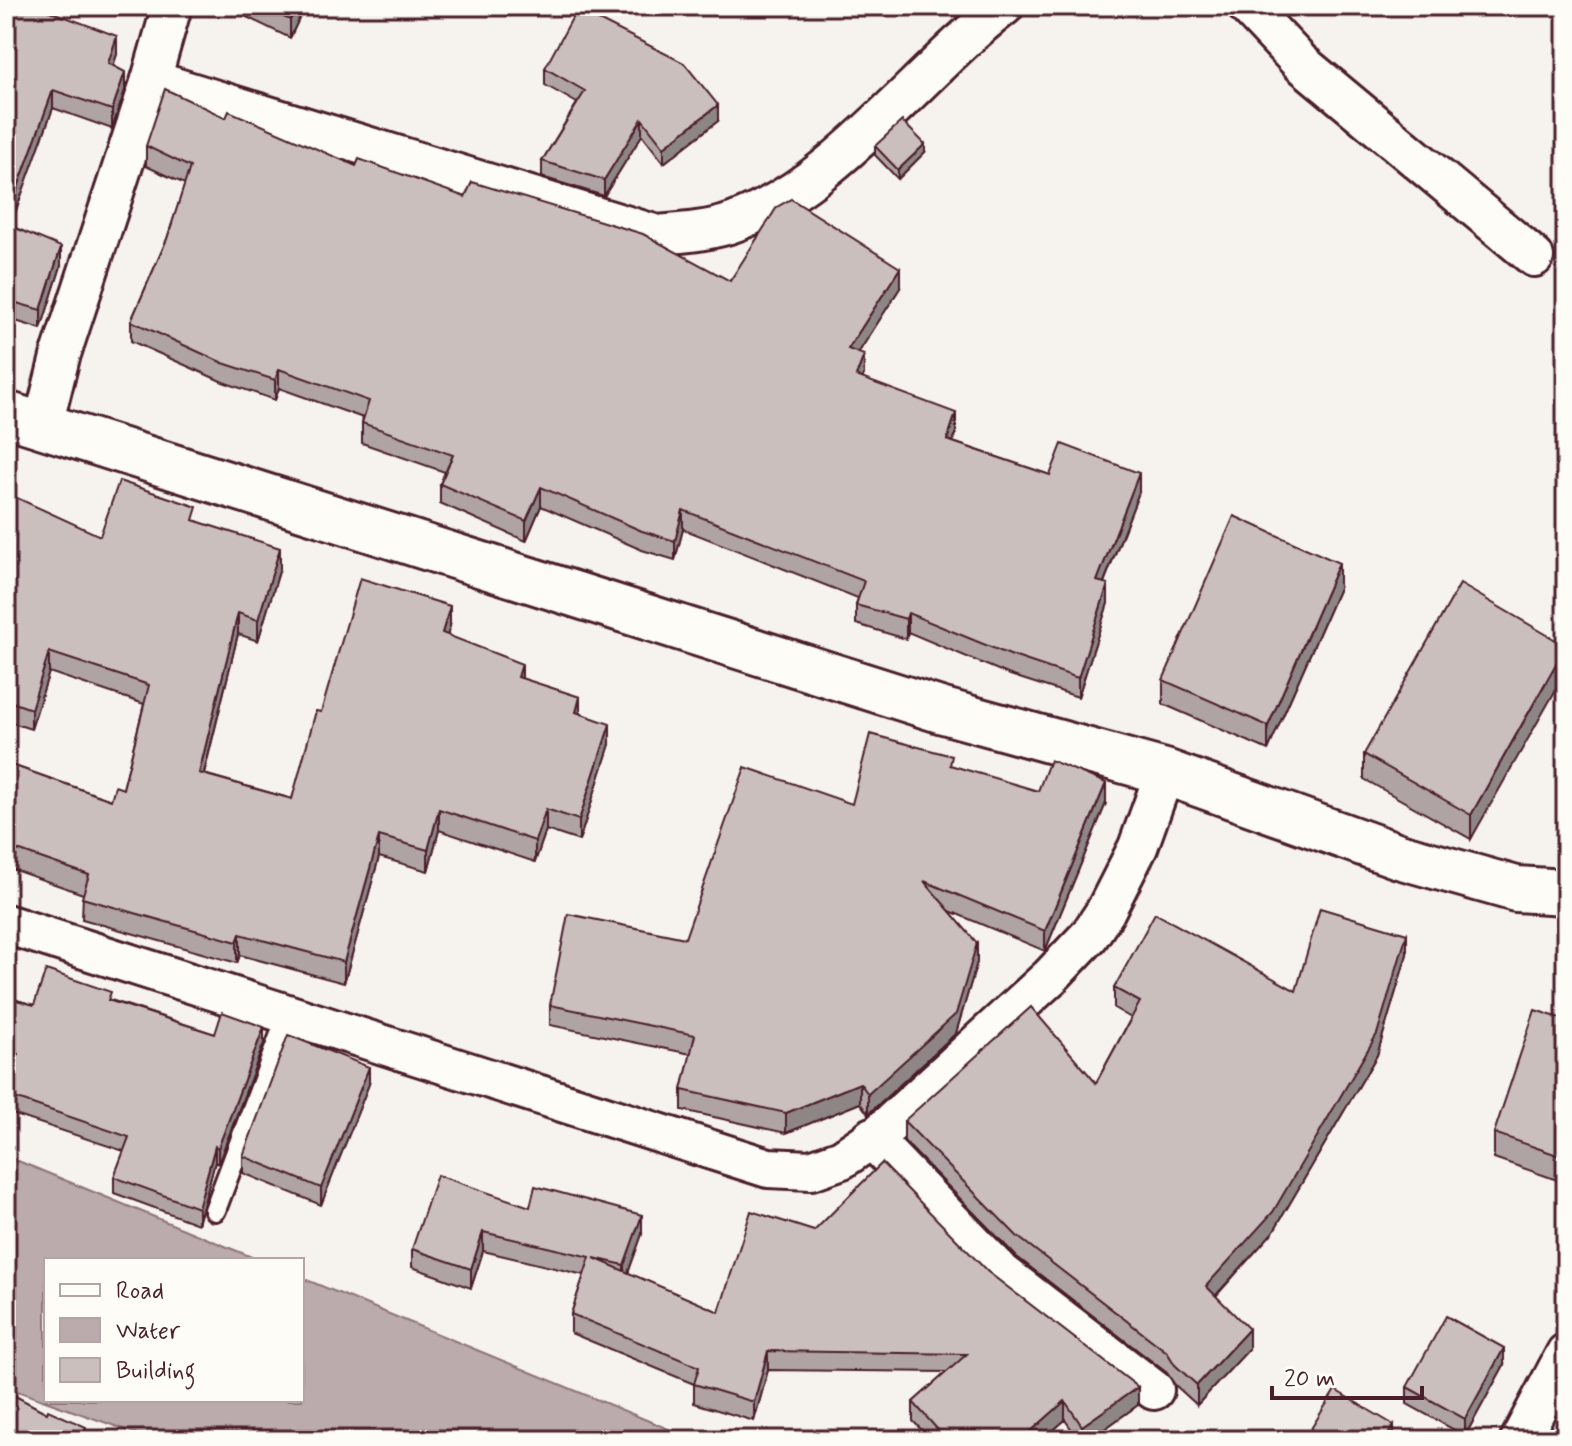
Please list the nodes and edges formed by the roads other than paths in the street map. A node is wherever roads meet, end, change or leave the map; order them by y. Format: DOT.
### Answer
graph roads {
  1 [pos="172,6"];
  2 [pos="1004,6"];
  3 [pos="1247,6"];
  4 [pos="151,80"];
  5 [pos="1534,257"];
  6 [pos="24,420"];
  7 [pos="1165,772"];
  8 [pos="1566,892"];
  9 [pos="6,924"];
  10 [pos="289,1013"];
  11 [pos="871,1138"];
  12 [pos="215,1210"];
  13 [pos="1566,1353"];
  14 [pos="1154,1390"];
  15 [pos="1520,1440"];
  1 -- 4 [label="street"];
  2 -- 4 [label="street"];
  3 -- 5 [label="street"];
  4 -- 6 [label="street"];
  6 -- 7 [label="main road"];
  7 -- 8 [label="main road"];
  7 -- 11 [label="street"];
  9 -- 10 [label="street"];
  10 -- 11 [label="street"];
  10 -- 12 [label="lane"];
  11 -- 14 [label="street"];
  13 -- 15 [label="street"];
}
